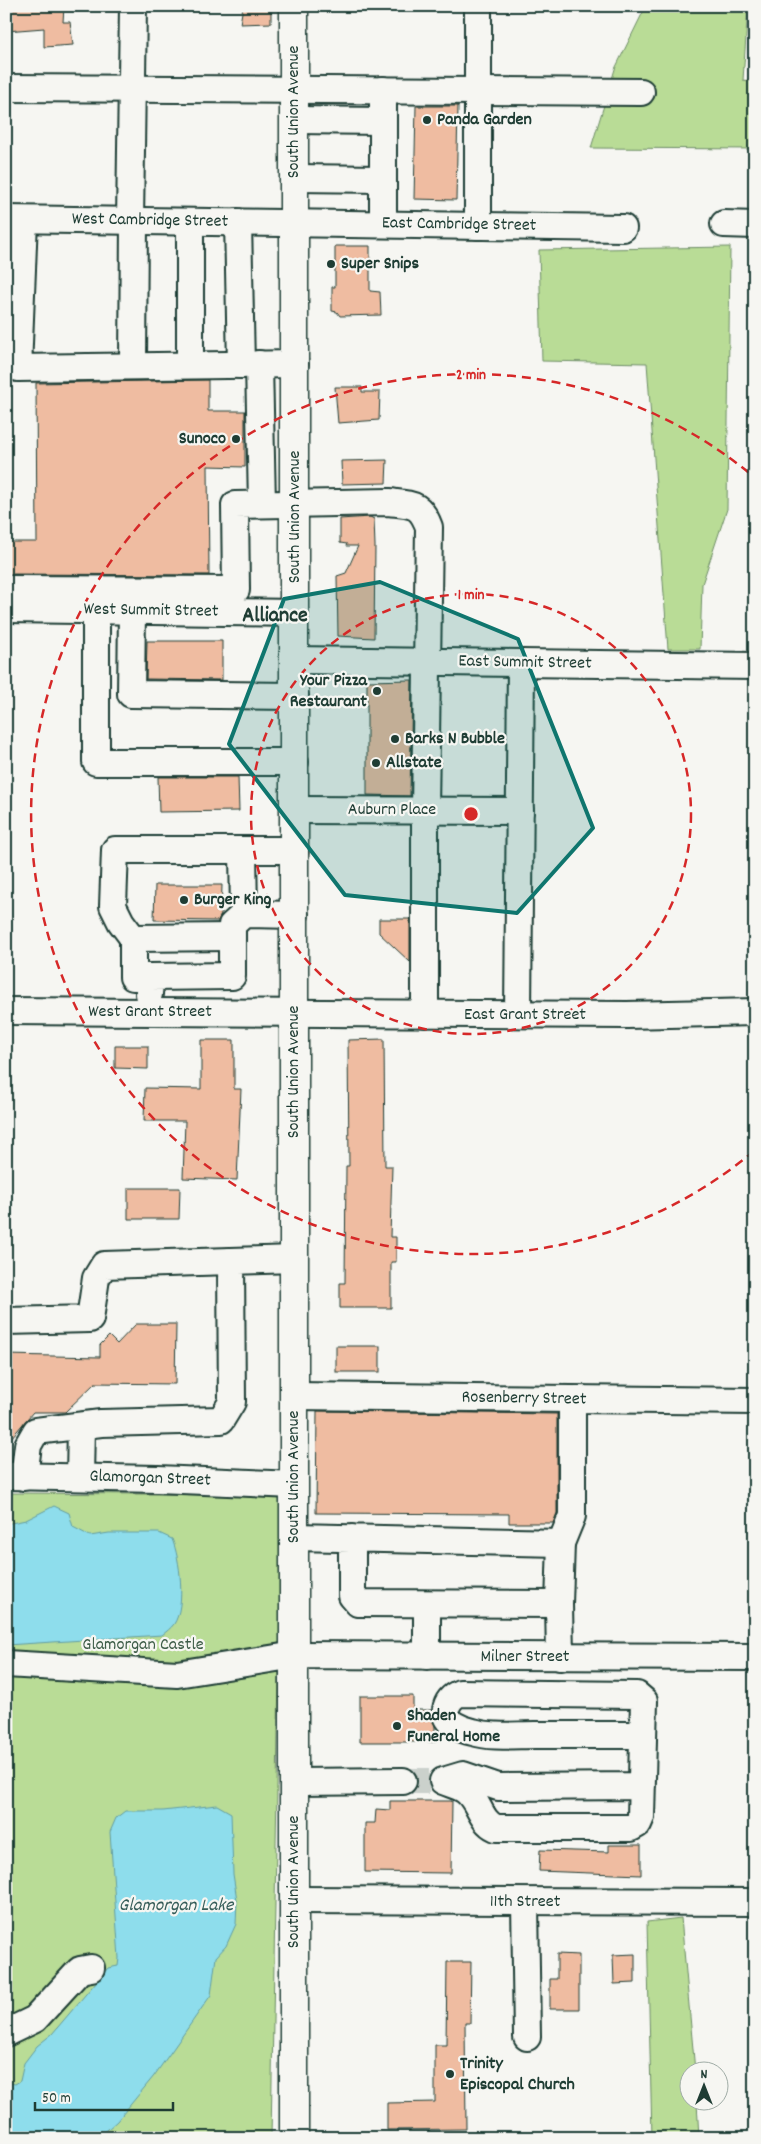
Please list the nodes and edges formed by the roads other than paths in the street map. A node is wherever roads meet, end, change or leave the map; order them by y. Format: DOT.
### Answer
graph roads {
  1 [pos="133,6"];
  2 [pos="294,6"];
  3 [pos="478,6"];
  4 [pos="6,88"];
  5 [pos="133,89"];
  6 [pos="294,89"];
  7 [pos="383,90"];
  8 [pos="478,91"];
  9 [pos="641,92"];
  10 [pos="294,120"];
  11 [pos="383,121"];
  12 [pos="294,178"];
  13 [pos="383,179"];
  14 [pos="15,220"];
  15 [pos="132,221"];
  16 [pos="190,222"];
  17 [pos="238,222"];
  18 [pos="294,223"];
  19 [pos="383,224"];
  20 [pos="724,224"];
  21 [pos="755,224"];
  22 [pos="478,226"];
  23 [pos="623,228"];
  24 [pos="250,364"];
  25 [pos="294,364"];
  26 [pos="190,365"];
  27 [pos="133,366"];
  28 [pos="12,368"];
  29 [pos="262,504"];
  30 [pos="295,504"];
  31 [pos="6,589"];
  32 [pos="214,601"];
  33 [pos="6,609"];
  34 [pos="96,610"];
  35 [pos="132,610"];
  36 [pos="295,613"];
  37 [pos="294,660"];
  38 [pos="428,661"];
  39 [pos="520,663"];
  40 [pos="755,666"];
  41 [pos="294,696"];
  42 [pos="295,762"];
  43 [pos="295,810"];
  44 [pos="424,810"];
  45 [pos="520,811"];
  46 [pos="243,850"];
  47 [pos="295,850"];
  48 [pos="295,915"];
  49 [pos="238,925"];
  50 [pos="133,938"];
  51 [pos="150,977"];
  52 [pos="6,1011"];
  53 [pos="149,1012"];
  54 [pos="755,1012"];
  55 [pos="294,1014"];
  56 [pos="425,1014"];
  57 [pos="518,1014"];
  58 [pos="294,1259"];
  59 [pos="231,1261"];
  60 [pos="6,1321"];
  61 [pos="294,1396"];
  62 [pos="572,1400"];
  63 [pos="755,1401"];
  64 [pos="81,1426"];
  65 [pos="15,1476"];
  66 [pos="80,1477"];
  67 [pos="294,1485"];
  68 [pos="294,1537"];
  69 [pos="352,1538"];
  70 [pos="561,1543"];
  71 [pos="427,1604"];
  72 [pos="560,1604"];
  73 [pos="295,1655"];
  74 [pos="427,1656"];
  75 [pos="560,1657"];
  76 [pos="755,1657"];
  77 [pos="6,1664"];
  78 [pos="643,1735"];
  79 [pos="403,1781"];
  80 [pos="294,1782"];
  81 [pos="642,1786"];
  82 [pos="294,1900"];
  83 [pos="525,1902"];
  84 [pos="755,1902"];
  85 [pos="91,1968"];
  86 [pos="6,2033"];
  87 [pos="527,2037"];
  88 [pos="294,2138"];
  1 -- 5 [label="street"];
  2 -- 6 [label="main road, South Union Avenue"];
  3 -- 8 [label="street"];
  4 -- 5 [label="street"];
  5 -- 6 [label="street"];
  5 -- 15 [label="street"];
  6 -- 7 [label="street"];
  6 -- 10 [label="main road, South Union Avenue"];
  7 -- 8 [label="street"];
  7 -- 11 [label="street"];
  8 -- 9 [label="street"];
  8 -- 22 [label="street"];
  10 -- 11 [label="street"];
  10 -- 12 [label="main road, South Union Avenue"];
  11 -- 13 [label="street"];
  12 -- 13 [label="street"];
  12 -- 18 [label="main road, South Union Avenue"];
  13 -- 19 [label="street"];
  14 -- 15 [label="street, West Cambridge Street"];
  14 -- 28 [label="street"];
  15 -- 16 [label="street, West Cambridge Street"];
  15 -- 27 [label="street"];
  16 -- 17 [label="street, West Cambridge Street"];
  16 -- 26 [label="street"];
  17 -- 18 [label="street, West Cambridge Street"];
  17 -- 24 [label="street"];
  18 -- 19 [label="street, East Cambridge Street"];
  18 -- 25 [label="main road, South Union Avenue"];
  19 -- 22 [label="street, East Cambridge Street"];
  20 -- 21 [label="street"];
  22 -- 23 [label="street, East Cambridge Street"];
  24 -- 25 [label="street"];
  24 -- 26 [label="street"];
  24 -- 29 [label="street"];
  25 -- 30 [label="main road, South Union Avenue"];
  26 -- 27 [label="street"];
  27 -- 28 [label="street"];
  29 -- 30 [label="street"];
  29 -- 32 [label="street"];
  30 -- 36 [label="main road, South Union Avenue"];
  30 -- 38 [label="street"];
  31 -- 32 [label="street"];
  32 -- 35 [label="street, West Summit Street"];
  32 -- 36 [label="street, West Summit Street"];
  33 -- 34 [label="street, West Summit Street"];
  34 -- 35 [label="street, West Summit Street"];
  34 -- 42 [label="street"];
  35 -- 41 [label="street"];
  36 -- 37 [label="main road, South Union Avenue"];
  37 -- 38 [label="street, East Summit Street"];
  37 -- 41 [label="main road, South Union Avenue"];
  38 -- 39 [label="street, East Summit Street"];
  38 -- 44 [label="street"];
  39 -- 40 [label="street, East Summit Street"];
  39 -- 45 [label="street"];
  41 -- 42 [label="main road, South Union Avenue"];
  42 -- 43 [label="main road, South Union Avenue"];
  43 -- 44 [label="street, Auburn Place"];
  43 -- 47 [label="main road, South Union Avenue"];
  44 -- 45 [label="street, Auburn Place"];
  44 -- 56 [label="street"];
  45 -- 57 [label="street"];
  46 -- 47 [label="street"];
  46 -- 49 [label="street"];
  46 -- 50 [label="street"];
  47 -- 48 [label="main road, South Union Avenue"];
  48 -- 49 [label="street"];
  48 -- 55 [label="main road, South Union Avenue"];
  49 -- 50 [label="street"];
  49 -- 51 [label="street"];
  50 -- 51 [label="street"];
  51 -- 53 [label="street"];
  52 -- 53 [label="street, West Grant Street"];
  53 -- 55 [label="street, West Grant Street"];
  54 -- 57 [label="street, East Grant Street"];
  55 -- 56 [label="street, East Grant Street"];
  55 -- 58 [label="main road, South Union Avenue"];
  56 -- 57 [label="street, East Grant Street"];
  58 -- 59 [label="street"];
  58 -- 61 [label="main road, South Union Avenue"];
  59 -- 60 [label="street"];
  59 -- 64 [label="street"];
  61 -- 62 [label="street, Rosenberry Street"];
  61 -- 67 [label="main road, South Union Avenue"];
  62 -- 63 [label="street, Rosenberry Street"];
  62 -- 70 [label="street"];
  64 -- 65 [label="street"];
  64 -- 66 [label="street"];
  65 -- 66 [label="street, Glamorgan Street"];
  66 -- 67 [label="street, Glamorgan Street"];
  67 -- 68 [label="main road, South Union Avenue"];
  68 -- 69 [label="street"];
  68 -- 73 [label="main road, South Union Avenue"];
  69 -- 70 [label="street"];
  69 -- 71 [label="street"];
  70 -- 72 [label="street"];
  71 -- 72 [label="street"];
  71 -- 74 [label="street"];
  72 -- 75 [label="street"];
  73 -- 74 [label="street, Milner Street"];
  73 -- 77 [label="street, Milner Street"];
  73 -- 80 [label="main road, South Union Avenue"];
  74 -- 75 [label="street, Milner Street"];
  75 -- 76 [label="street, Milner Street"];
  78 -- 78 [label="street"];
  78 -- 81 [label="street"];
  79 -- 80 [label="street"];
  80 -- 82 [label="main road, South Union Avenue"];
  81 -- 81 [label="street"];
  82 -- 83 [label="street, 11th Street"];
  82 -- 88 [label="main road, South Union Avenue"];
  83 -- 84 [label="street, 11th Street"];
  83 -- 87 [label="street"];
  85 -- 86 [label="street"];
}
